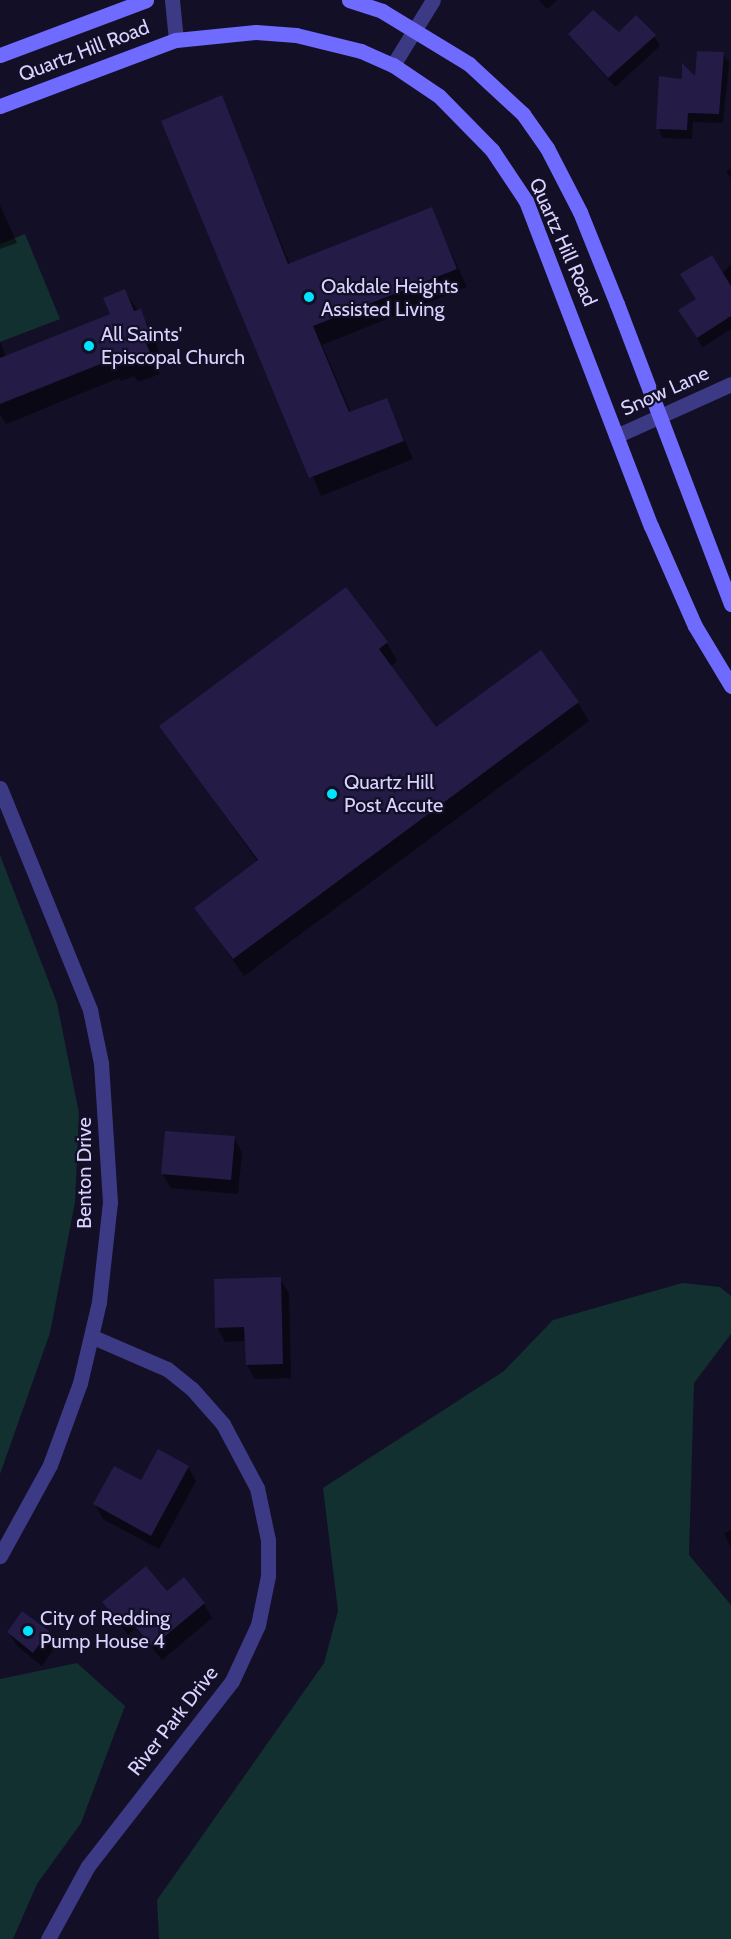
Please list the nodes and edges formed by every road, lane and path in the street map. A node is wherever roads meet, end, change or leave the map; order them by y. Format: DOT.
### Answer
graph roads {
  1 [pos="146,0"];
  2 [pos="172,0"];
  3 [pos="349,0"];
  4 [pos="433,0"];
  5 [pos="416,30"];
  6 [pos="176,40"];
  7 [pos="0,55"];
  8 [pos="393,65"];
  9 [pos="0,106"];
  10 [pos="731,384"];
  11 [pos="662,417"];
  12 [pos="616,436"];
  13 [pos="731,604"];
  14 [pos="731,687"];
  15 [pos="0,788"];
  16 [pos="93,1337"];
  17 [pos="0,1556"];
  18 [pos="48,1939"];
  1 -- 7 [label="main road, Quartz Hill Road"];
  2 -- 6 [label="street"];
  3 -- 5 [label="main road, Quartz Hill Road"];
  4 -- 5 [label="street"];
  5 -- 8 [label="street"];
  5 -- 11 [label="main road, Quartz Hill Road"];
  6 -- 8 [label="main road, Quartz Hill Road"];
  6 -- 9 [label="main road, Quartz Hill Road"];
  8 -- 12 [label="main road, Quartz Hill Road"];
  10 -- 11 [label="street, Snow Lane"];
  11 -- 12 [label="street, Snow Lane"];
  11 -- 13 [label="main road, Quartz Hill Road"];
  12 -- 14 [label="main road, Quartz Hill Road"];
  15 -- 16 [label="street, Benton Drive"];
  16 -- 17 [label="street, Benton Drive"];
  16 -- 18 [label="street, River Park Drive"];
}
